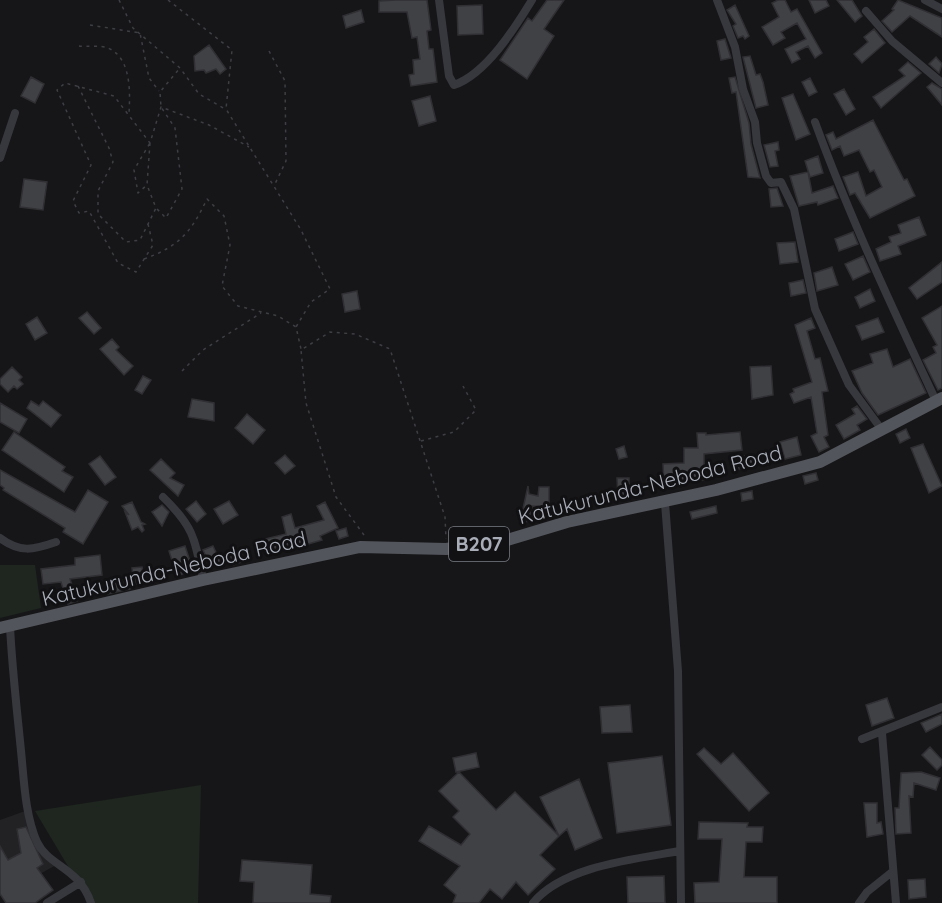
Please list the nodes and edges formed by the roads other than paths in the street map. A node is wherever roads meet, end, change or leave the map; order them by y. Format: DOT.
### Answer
graph roads {
  1 [pos="439,0"];
  2 [pos="532,0"];
  3 [pos="717,0"];
  4 [pos="925,0"];
  5 [pos="942,9"];
  6 [pos="866,11"];
  7 [pos="942,83"];
  8 [pos="15,113"];
  9 [pos="815,122"];
  10 [pos="0,158"];
  11 [pos="939,400"];
  12 [pos="882,430"];
  13 [pos="163,497"];
  14 [pos="665,503"];
  15 [pos="0,538"];
  16 [pos="56,542"];
  17 [pos="203,580"];
  18 [pos="5,627"];
  19 [pos="942,707"];
  20 [pos="882,733"];
  21 [pos="862,739"];
  22 [pos="680,851"];
  23 [pos="892,872"];
  24 [pos="81,882"];
  25 [pos="47,903"];
  26 [pos="91,903"];
  27 [pos="533,903"];
  28 [pos="681,903"];
  29 [pos="859,903"];
  30 [pos="896,903"];
  1 -- 2 [label="street"];
  3 -- 12 [label="street"];
  4 -- 5 [label="street"];
  6 -- 7 [label="street"];
  8 -- 10 [label="street"];
  9 -- 11 [label="street"];
  11 -- 12 [label="main road, Katukurunda-Neboda Road / B207"];
  12 -- 14 [label="main road, Katukurunda-Neboda Road / B207"];
  13 -- 17 [label="street"];
  14 -- 17 [label="main road, Katukurunda-Neboda Road / B207"];
  14 -- 22 [label="street"];
  15 -- 16 [label="street"];
  17 -- 18 [label="main road, Katukurunda-Neboda Road / B207"];
  18 -- 24 [label="street"];
  19 -- 20 [label="street"];
  20 -- 21 [label="street"];
  20 -- 23 [label="street"];
  22 -- 27 [label="street"];
  22 -- 28 [label="street"];
  23 -- 29 [label="street"];
  23 -- 30 [label="street"];
  24 -- 25 [label="street"];
  24 -- 26 [label="street"];
}
